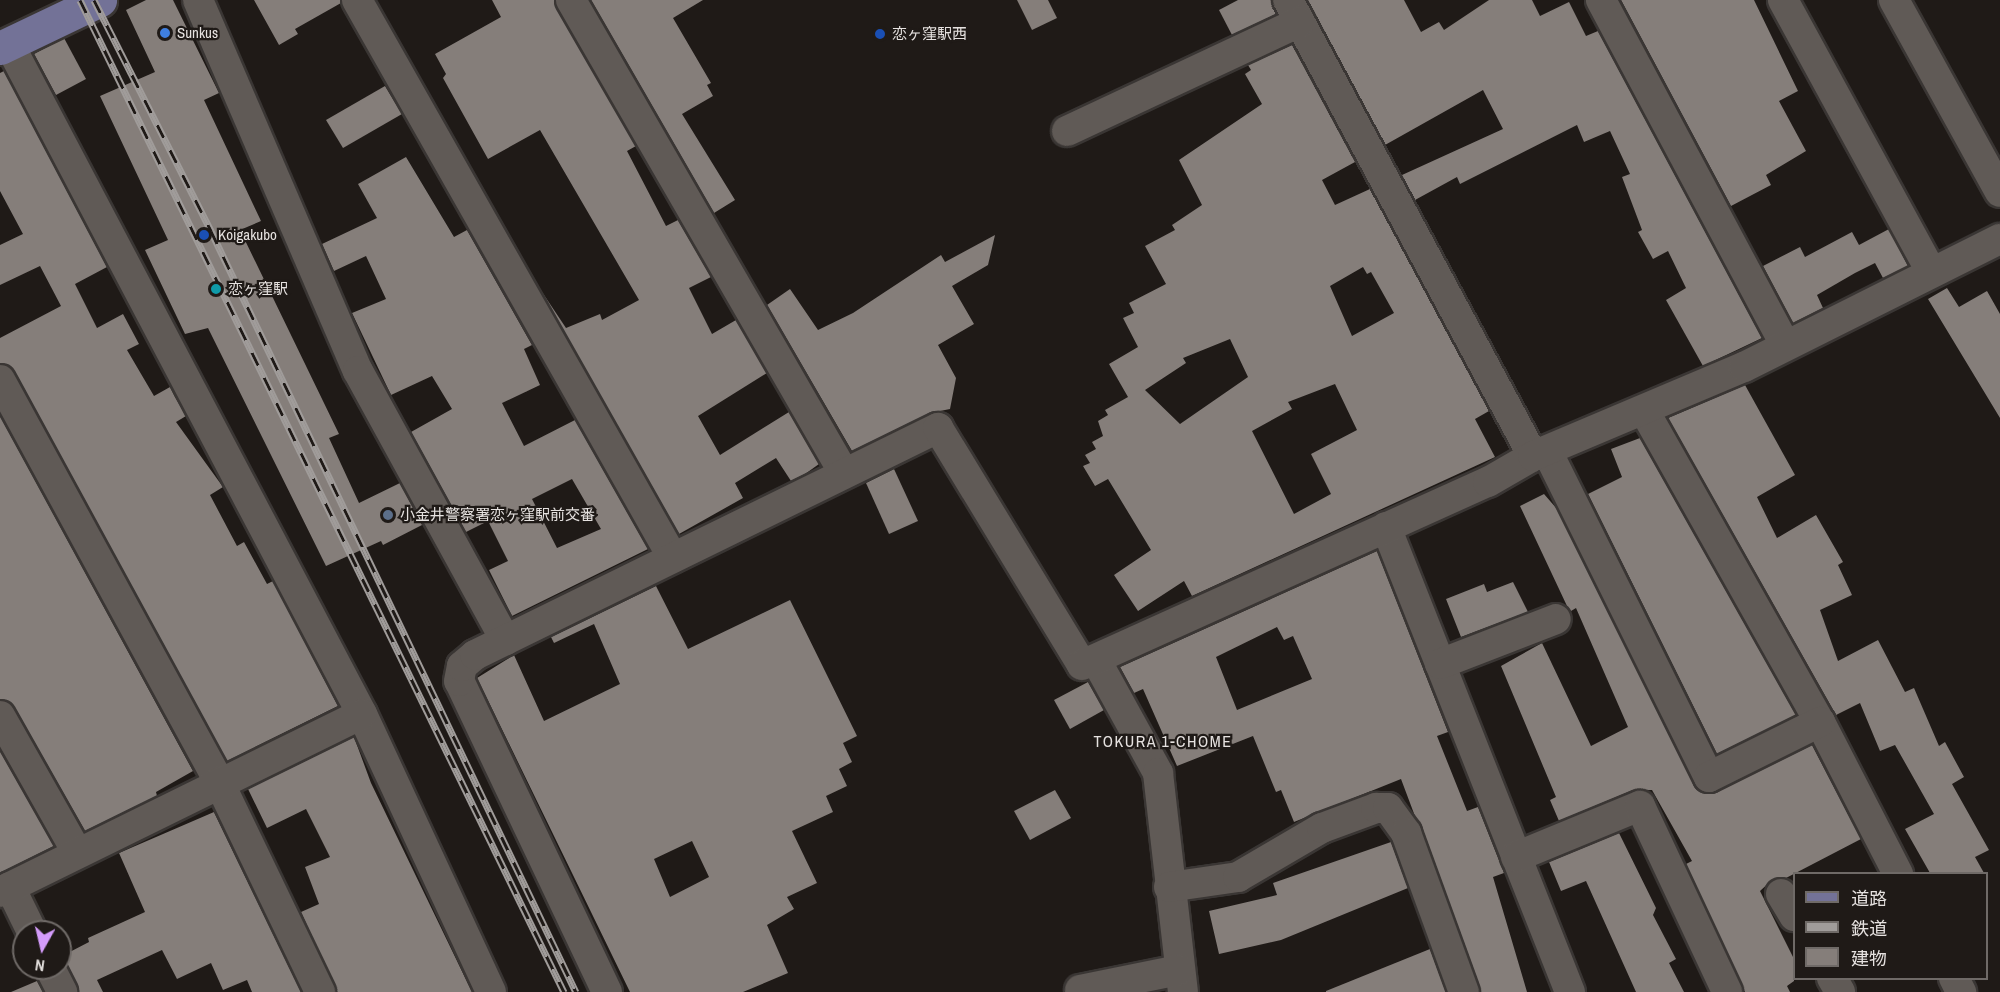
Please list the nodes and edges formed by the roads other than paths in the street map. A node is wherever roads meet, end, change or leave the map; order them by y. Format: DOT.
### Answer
graph roads {
  1 [pos="100,0"];
  2 [pos="198,0"];
  3 [pos="357,0"];
  4 [pos="571,0"];
  5 [pos="1601,0"];
  6 [pos="1783,0"];
  7 [pos="1894,0"];
  8 [pos="1294,11"];
  9 [pos="4,46"];
  10 [pos="1067,131"];
  11 [pos="2000,192"];
  12 [pos="2000,239"];
  13 [pos="1930,271"];
  14 [pos="1785,344"];
  15 [pos="0,380"];
  16 [pos="1645,412"];
  17 [pos="1540,453"];
  18 [pos="844,472"];
  19 [pos="1386,527"];
  20 [pos="673,558"];
  21 [pos="1556,619"];
  22 [pos="505,640"];
  23 [pos="1096,660"];
  24 [pos="1440,664"];
  25 [pos="362,714"];
  26 [pos="0,716"];
  27 [pos="1820,722"];
  28 [pos="219,782"];
  29 [pos="77,852"];
  30 [pos="1516,857"];
  31 [pos="1897,872"];
  32 [pos="1169,887"];
  33 [pos="5,890"];
  34 [pos="24,920"];
  35 [pos="1181,981"];
  36 [pos="1080,990"];
  37 [pos="320,992"];
  38 [pos="491,992"];
  39 [pos="607,992"];
  40 [pos="1464,992"];
  41 [pos="1570,992"];
  42 [pos="1727,992"];
  1 -- 9 [label="main road"];
  2 -- 22 [label="street"];
  3 -- 20 [label="street"];
  4 -- 18 [label="street"];
  5 -- 14 [label="street"];
  6 -- 13 [label="street"];
  7 -- 11 [label="street"];
  8 -- 10 [label="street"];
  8 -- 17 [label="street"];
  9 -- 25 [label="street"];
  12 -- 13 [label="street"];
  13 -- 14 [label="street"];
  14 -- 16 [label="street"];
  15 -- 28 [label="street"];
  16 -- 17 [label="street"];
  16 -- 27 [label="street"];
  17 -- 19 [label="street"];
  17 -- 27 [label="street"];
  18 -- 20 [label="street"];
  18 -- 23 [label="street"];
  19 -- 23 [label="street"];
  19 -- 24 [label="street"];
  20 -- 22 [label="street"];
  21 -- 24 [label="street"];
  22 -- 39 [label="street"];
  23 -- 32 [label="street"];
  24 -- 30 [label="street"];
  25 -- 28 [label="street"];
  25 -- 38 [label="street"];
  26 -- 29 [label="street"];
  27 -- 31 [label="street"];
  28 -- 29 [label="street"];
  28 -- 37 [label="street"];
  29 -- 33 [label="street"];
  30 -- 41 [label="street"];
  30 -- 42 [label="street"];
  32 -- 35 [label="street"];
  32 -- 40 [label="street"];
  33 -- 34 [label="street"];
  35 -- 36 [label="street"];
}
